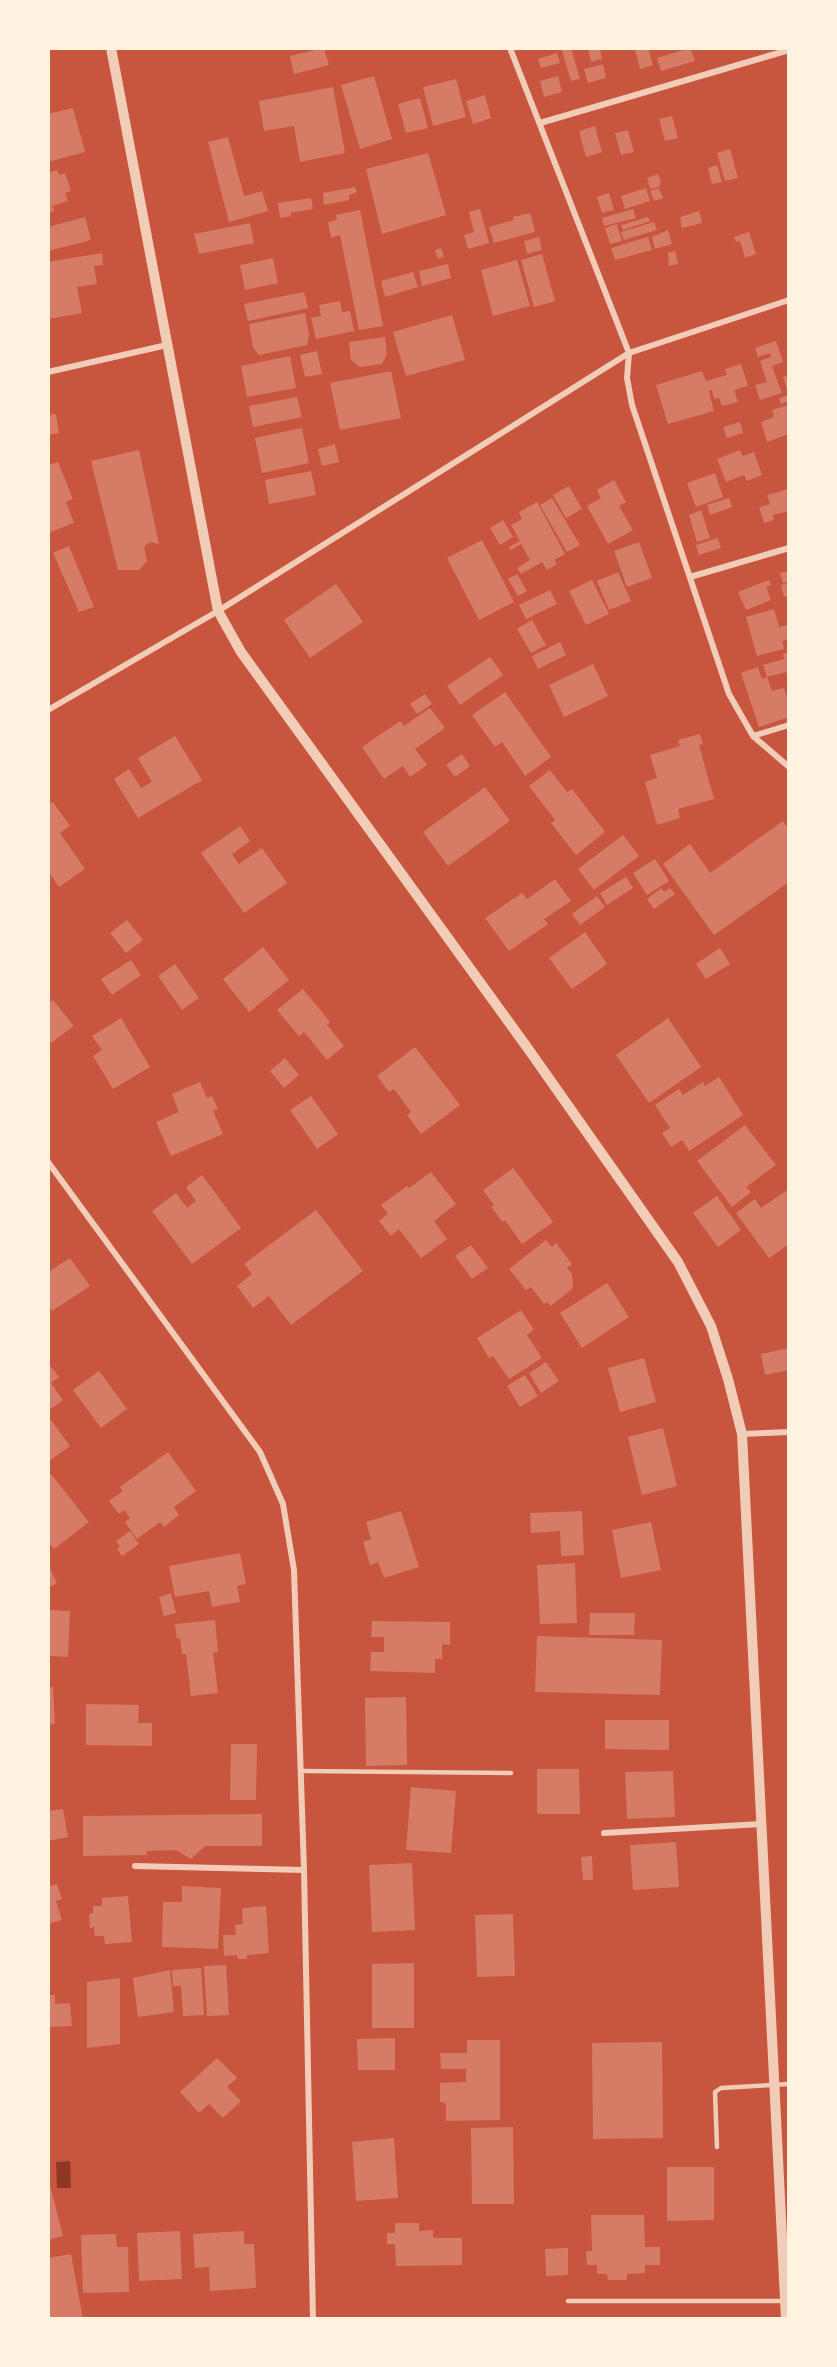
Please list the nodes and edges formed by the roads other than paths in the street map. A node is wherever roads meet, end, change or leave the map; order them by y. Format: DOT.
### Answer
graph roads {
  1 [pos="111,48"];
  2 [pos="510,48"];
  3 [pos="789,50"];
  4 [pos="540,123"];
  5 [pos="789,300"];
  6 [pos="167,345"];
  7 [pos="629,353"];
  8 [pos="48,372"];
  9 [pos="789,548"];
  10 [pos="690,577"];
  11 [pos="218,611"];
  12 [pos="48,710"];
  13 [pos="789,725"];
  14 [pos="753,736"];
  15 [pos="789,767"];
  16 [pos="48,1162"];
  17 [pos="789,1432"];
  18 [pos="742,1434"];
  19 [pos="301,1771"];
  20 [pos="511,1773"];
  21 [pos="761,1824"];
  22 [pos="604,1833"];
  23 [pos="135,1866"];
  24 [pos="304,1870"];
  25 [pos="789,2084"];
  26 [pos="774,2085"];
  27 [pos="717,2147"];
  28 [pos="568,2301"];
  29 [pos="784,2301"];
  30 [pos="313,2319"];
  31 [pos="786,2319"];
  1 -- 6 [label="street"];
  2 -- 4 [label="street"];
  3 -- 4 [label="street"];
  4 -- 7 [label="street"];
  5 -- 7 [label="street"];
  6 -- 8 [label="street"];
  6 -- 11 [label="street"];
  7 -- 10 [label="street"];
  7 -- 11 [label="street"];
  9 -- 10 [label="street"];
  10 -- 14 [label="street"];
  11 -- 12 [label="street"];
  11 -- 18 [label="street"];
  13 -- 14 [label="street"];
  14 -- 15 [label="street"];
  16 -- 19 [label="street"];
  17 -- 18 [label="street"];
  18 -- 21 [label="street"];
  19 -- 20 [label="lane"];
  19 -- 24 [label="street"];
  21 -- 22 [label="street"];
  21 -- 26 [label="street"];
  23 -- 24 [label="street"];
  24 -- 30 [label="street"];
  25 -- 26 [label="lane"];
  26 -- 27 [label="lane"];
  26 -- 29 [label="street"];
  28 -- 29 [label="lane"];
  29 -- 31 [label="street"];
}
